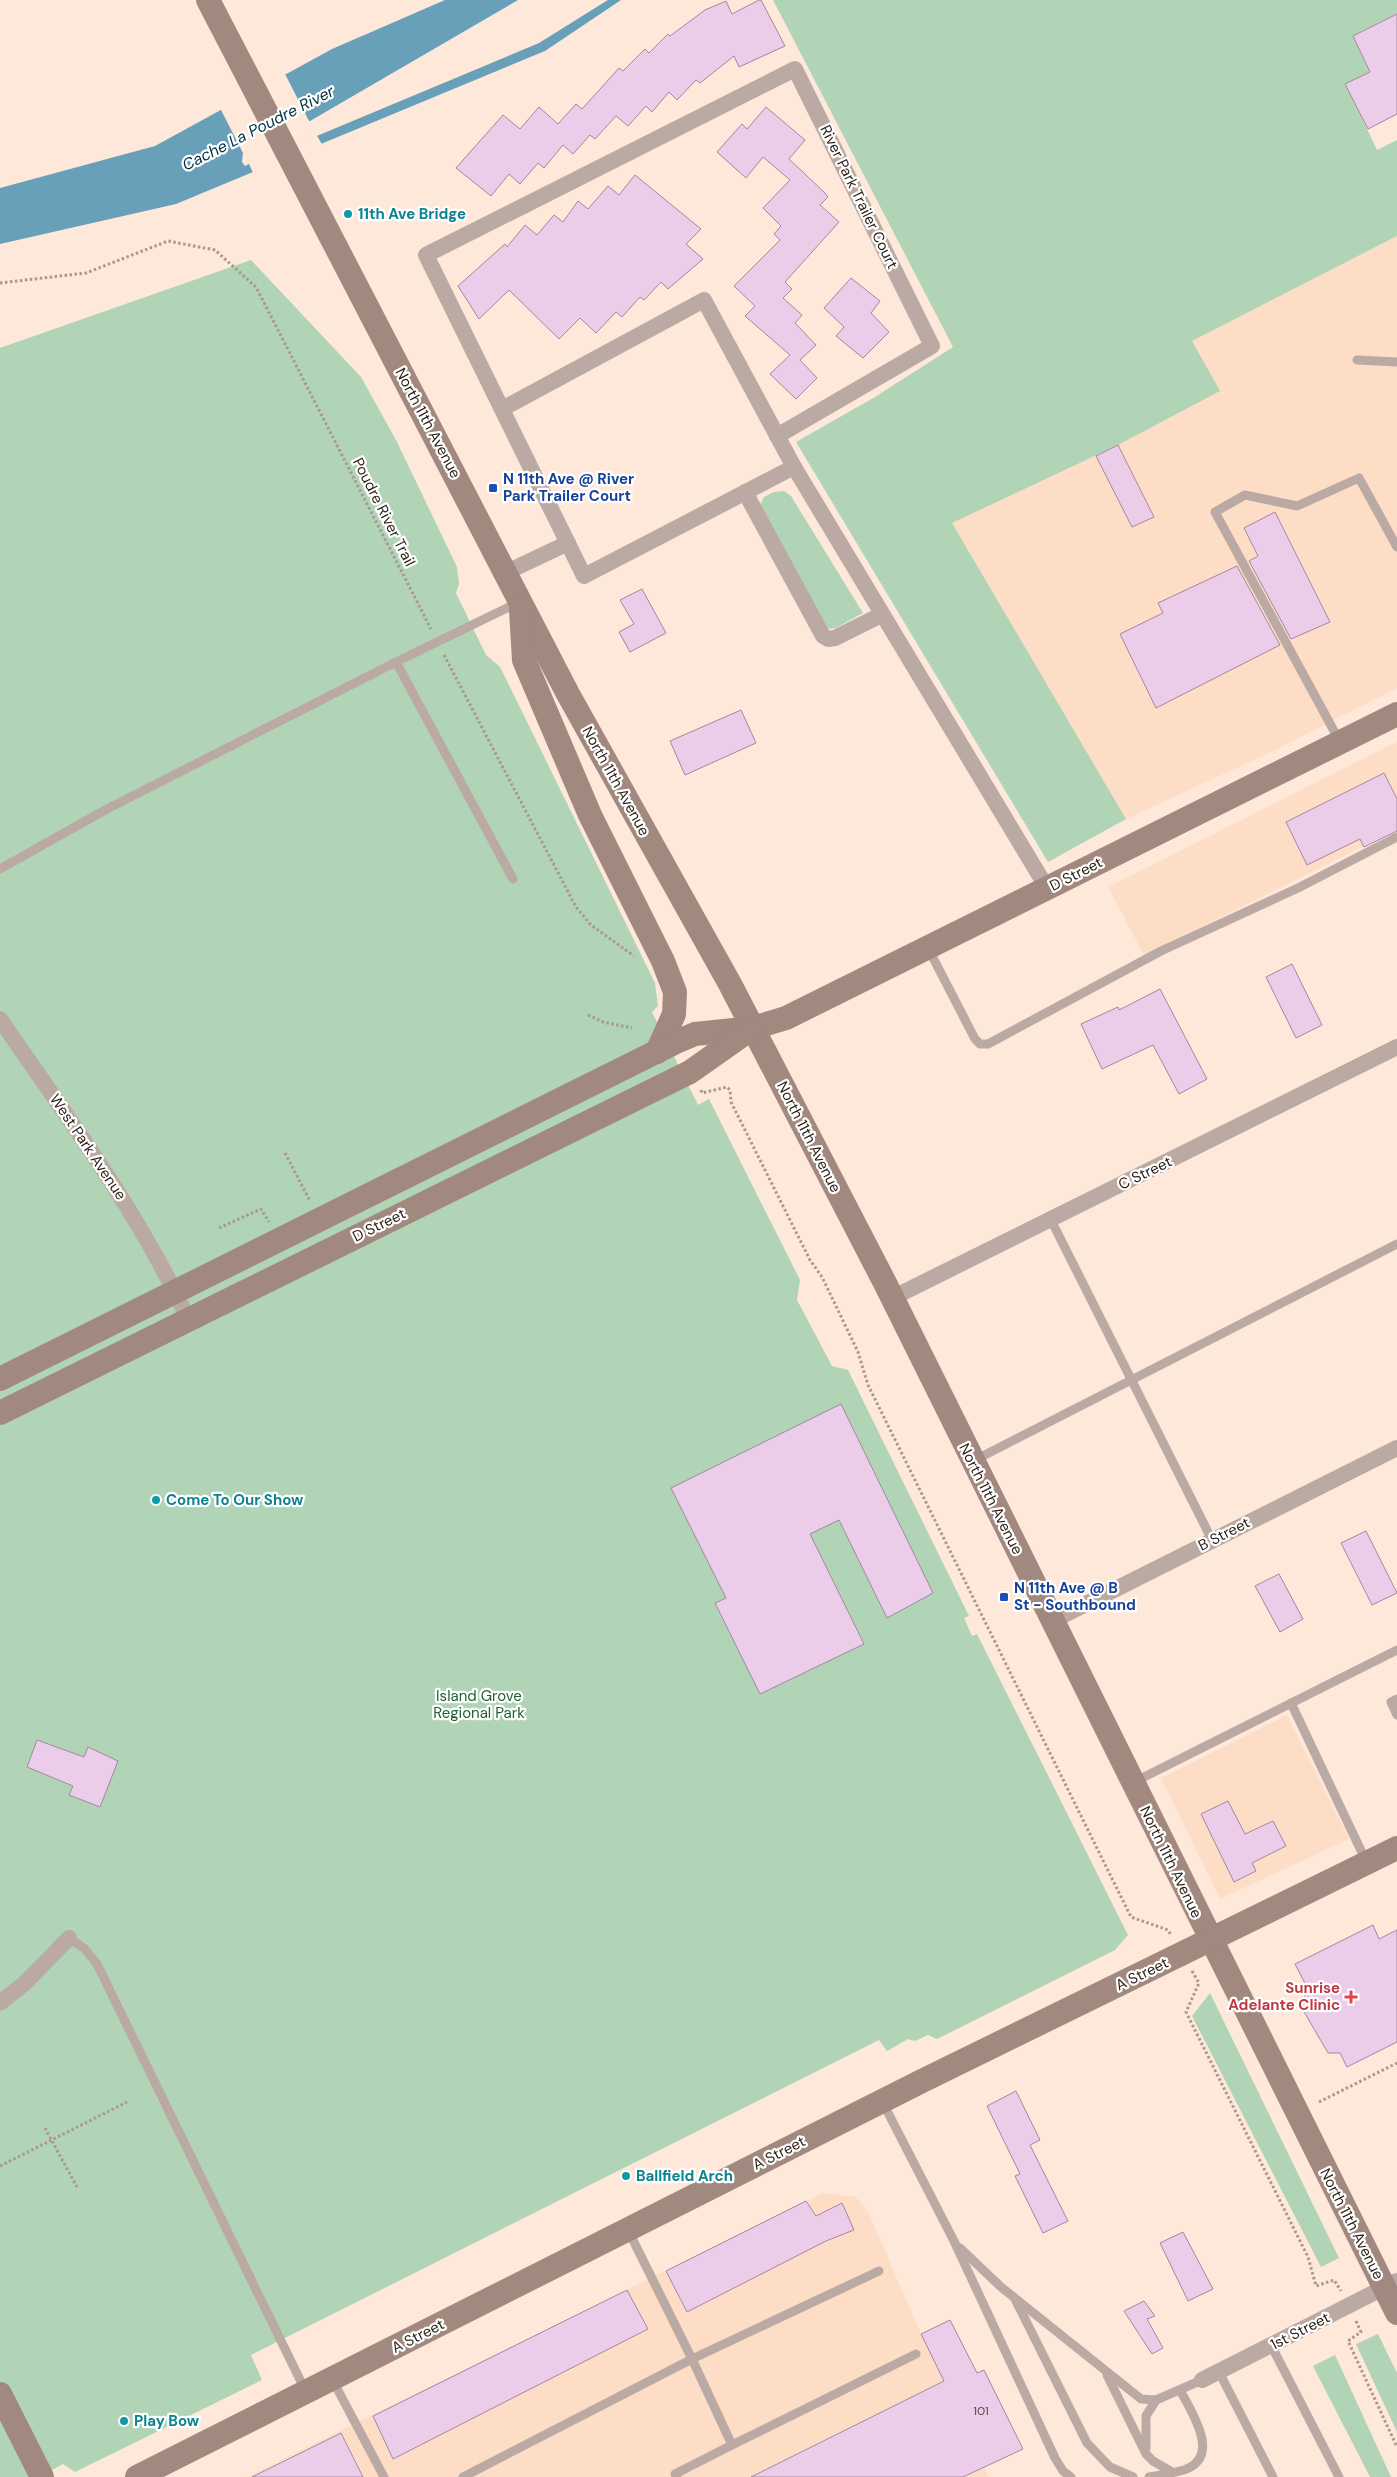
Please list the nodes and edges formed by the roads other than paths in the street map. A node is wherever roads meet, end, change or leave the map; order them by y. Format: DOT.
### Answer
graph roads {
  1 [pos="208,0"];
  2 [pos="1357,360"];
  3 [pos="1397,362"];
  4 [pos="502,409"];
  5 [pos="777,436"];
  6 [pos="794,467"];
  7 [pos="745,492"];
  8 [pos="568,543"];
  9 [pos="1397,547"];
  10 [pos="507,572"];
  11 [pos="521,601"];
  12 [pos="881,615"];
  13 [pos="396,662"];
  14 [pos="1397,714"];
  15 [pos="1340,742"];
  16 [pos="1397,837"];
  17 [pos="0,869"];
  18 [pos="513,879"];
  19 [pos="1047,888"];
  20 [pos="928,947"];
  21 [pos="0,1019"];
  22 [pos="752,1028"];
  23 [pos="1397,1047"];
  24 [pos="657,1052"];
  25 [pos="1051,1220"];
  26 [pos="1397,1244"];
  27 [pos="172,1286"];
  28 [pos="892,1298"];
  29 [pos="188,1319"];
  30 [pos="0,1379"];
  31 [pos="1132,1380"];
  32 [pos="0,1413"];
  33 [pos="1397,1448"];
  34 [pos="972,1462"];
  35 [pos="1212,1540"];
  36 [pos="1052,1620"];
  37 [pos="1397,1650"];
  38 [pos="1397,1699"];
  39 [pos="1291,1703"];
  40 [pos="1397,1715"];
  41 [pos="1132,1783"];
  42 [pos="1397,1848"];
  43 [pos="1368,1863"];
  44 [pos="69,1938"];
  45 [pos="1210,1941"];
  46 [pos="0,2003"];
  47 [pos="883,2101"];
  48 [pos="628,2230"];
  49 [pos="954,2241"];
  50 [pos="878,2271"];
  51 [pos="1391,2285"];
  52 [pos="1013,2296"];
  53 [pos="1397,2313"];
  54 [pos="1271,2345"];
  55 [pos="916,2354"];
  56 [pos="692,2359"];
  57 [pos="1106,2372"];
  58 [pos="1219,2372"];
  59 [pos="332,2379"];
  60 [pos="1202,2380"];
  61 [pos="1180,2390"];
  62 [pos="307,2392"];
  63 [pos="0,2394"];
  64 [pos="1156,2400"];
  65 [pos="732,2445"];
  66 [pos="1146,2454"];
  67 [pos="1172,2472"];
  68 [pos="42,2477"];
  69 [pos="137,2477"];
  70 [pos="384,2477"];
  71 [pos="463,2477"];
  72 [pos="676,2477"];
  73 [pos="1071,2477"];
  74 [pos="1133,2477"];
  75 [pos="1149,2477"];
  76 [pos="1272,2477"];
  77 [pos="1339,2477"];
  1 -- 10 [label="street, North 11th Avenue"];
  2 -- 3 [label="lane"];
  4 -- 5 [label="street"];
  4 -- 5 [label="street, River Park Trailer Court"];
  4 -- 8 [label="street"];
  5 -- 6 [label="street"];
  6 -- 7 [label="street"];
  6 -- 12 [label="street"];
  7 -- 8 [label="street"];
  7 -- 12 [label="street"];
  8 -- 10 [label="street"];
  9 -- 15 [label="lane"];
  10 -- 11 [label="street, North 11th Avenue"];
  11 -- 13 [label="lane"];
  11 -- 22 [label="street, North 11th Avenue"];
  11 -- 24 [label="street"];
  12 -- 19 [label="street"];
  13 -- 17 [label="lane"];
  13 -- 18 [label="lane"];
  14 -- 15 [label="street, D Street"];
  15 -- 19 [label="street, D Street"];
  16 -- 20 [label="lane"];
  19 -- 20 [label="street, D Street"];
  20 -- 22 [label="street, D Street"];
  21 -- 27 [label="street, West Park Avenue"];
  22 -- 24 [label="street, D Street"];
  22 -- 28 [label="street, North 11th Avenue"];
  22 -- 29 [label="street, D Street"];
  23 -- 25 [label="street, C Street"];
  24 -- 27 [label="street, D Street"];
  25 -- 28 [label="street, C Street"];
  25 -- 31 [label="lane"];
  26 -- 31 [label="lane"];
  27 -- 29 [label="street, West Park Avenue"];
  27 -- 30 [label="street, D Street"];
  28 -- 34 [label="street, North 11th Avenue"];
  29 -- 32 [label="street, D Street"];
  31 -- 34 [label="lane"];
  31 -- 35 [label="lane"];
  33 -- 35 [label="street, B Street"];
  34 -- 36 [label="street, North 11th Avenue"];
  35 -- 36 [label="street, B Street"];
  36 -- 41 [label="street, North 11th Avenue"];
  37 -- 39 [label="lane"];
  38 -- 40 [label="lane"];
  39 -- 41 [label="lane"];
  39 -- 43 [label="lane"];
  41 -- 45 [label="street, North 11th Avenue"];
  42 -- 43 [label="street, A Street"];
  43 -- 45 [label="street, A Street"];
  44 -- 46 [label="street"];
  44 -- 62 [label="lane"];
  45 -- 47 [label="street, A Street"];
  45 -- 51 [label="street, North 11th Avenue"];
  47 -- 48 [label="street, A Street"];
  47 -- 49 [label="lane"];
  48 -- 56 [label="lane"];
  48 -- 59 [label="street, A Street"];
  49 -- 52 [label="lane"];
  49 -- 73 [label="lane"];
  50 -- 56 [label="lane"];
  51 -- 53 [label="street, North 11th Avenue"];
  51 -- 54 [label="street, 1st Street"];
  52 -- 57 [label="lane"];
  52 -- 74 [label="lane"];
  54 -- 58 [label="street, 1st Street"];
  54 -- 77 [label="lane"];
  55 -- 65 [label="lane"];
  56 -- 65 [label="lane"];
  56 -- 71 [label="lane"];
  57 -- 64 [label="lane"];
  57 -- 66 [label="lane"];
  58 -- 60 [label="street, 1st Street"];
  58 -- 76 [label="lane"];
  59 -- 62 [label="street, A Street"];
  59 -- 70 [label="lane"];
  60 -- 61 [label="lane"];
  61 -- 64 [label="lane"];
  61 -- 67 [label="lane"];
  62 -- 69 [label="street, A Street"];
  63 -- 68 [label="street"];
  64 -- 66 [label="lane"];
  65 -- 72 [label="lane"];
  66 -- 67 [label="lane"];
  67 -- 75 [label="lane"];
}
